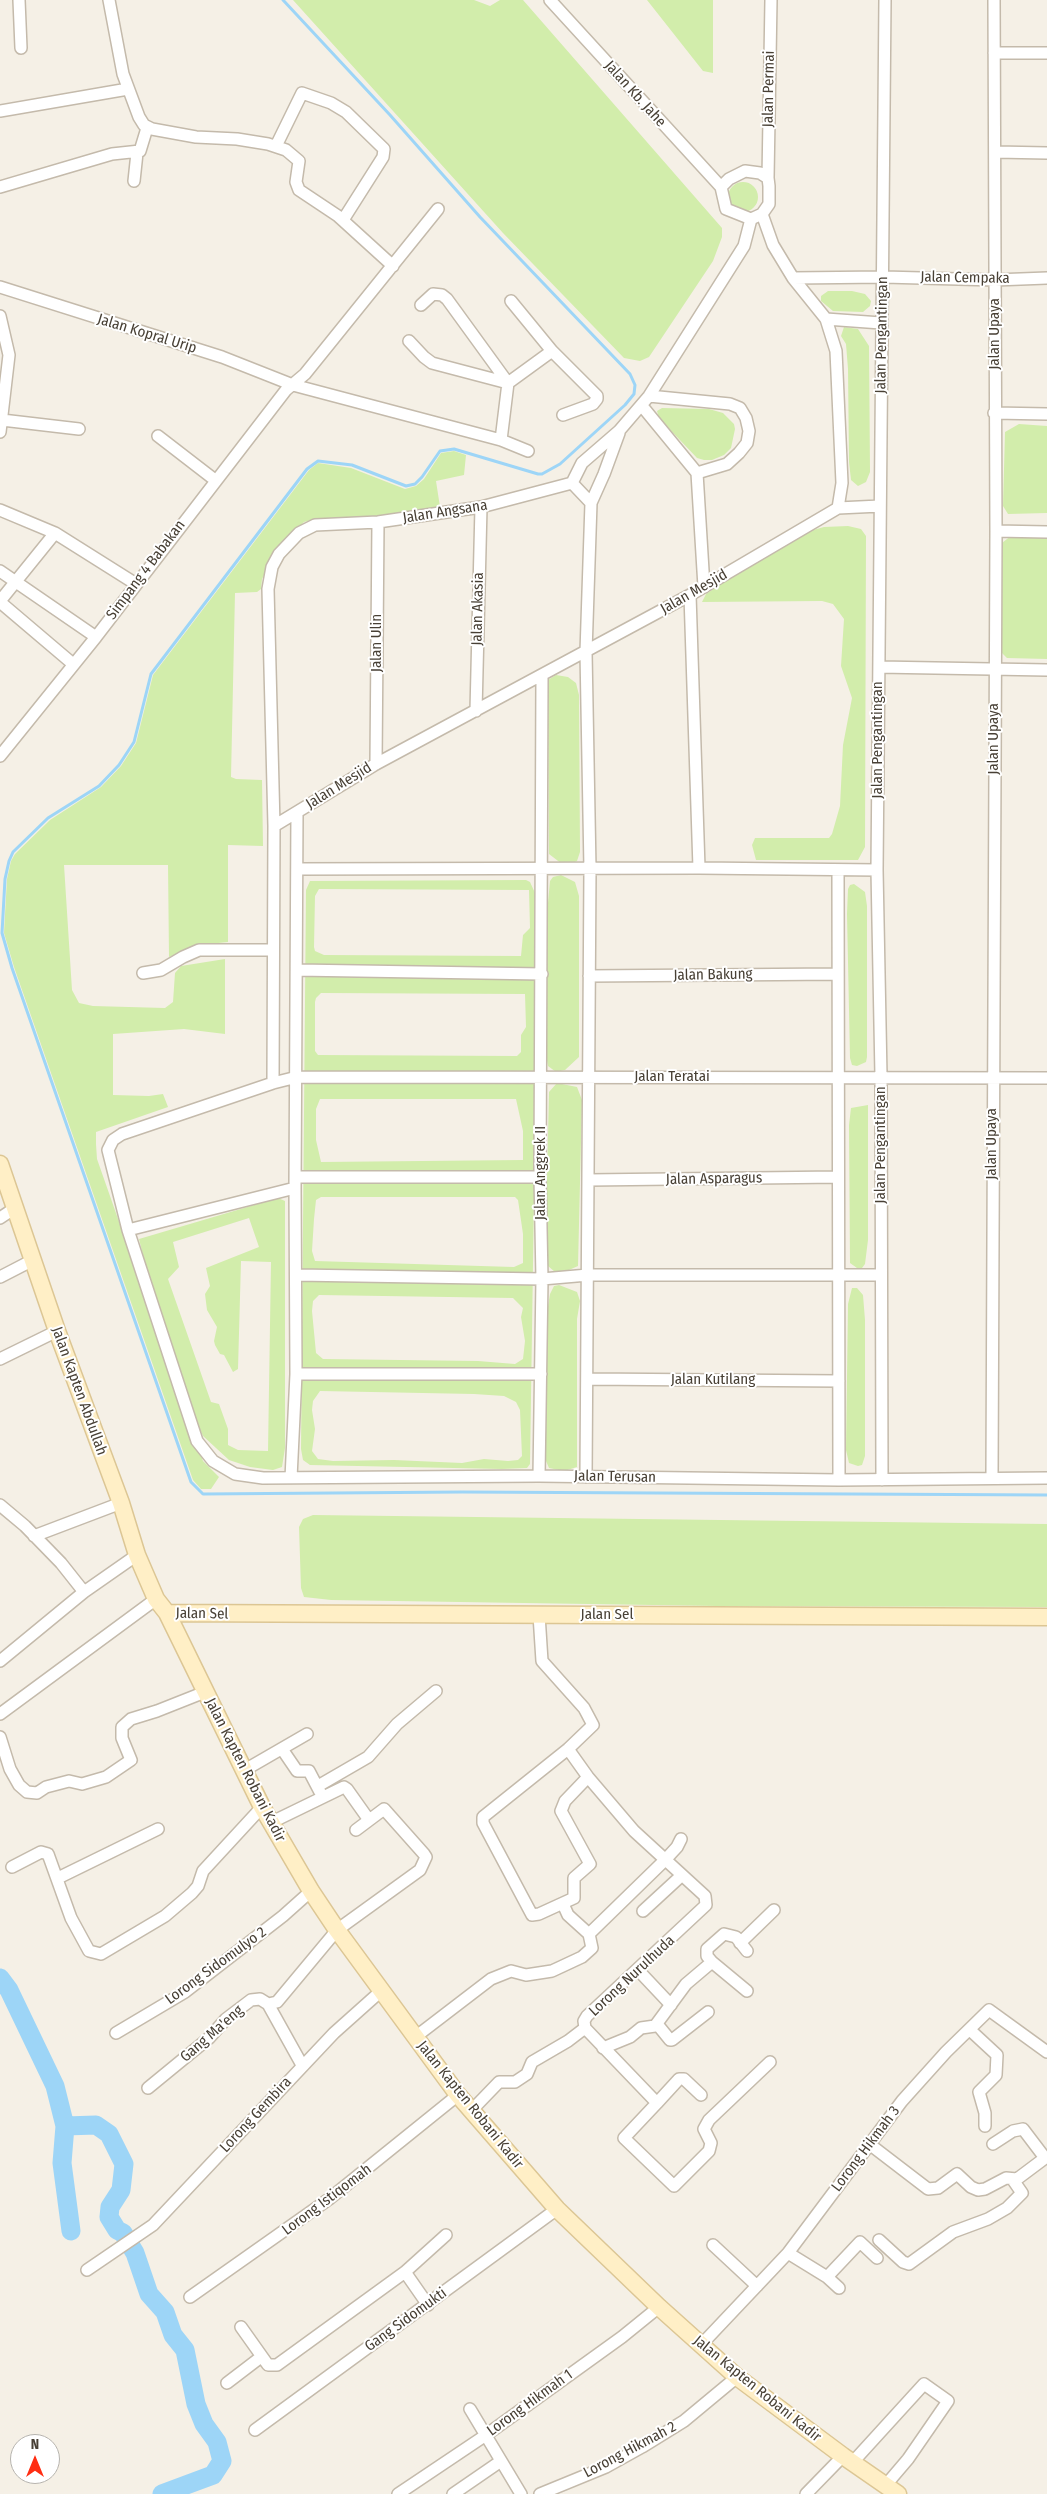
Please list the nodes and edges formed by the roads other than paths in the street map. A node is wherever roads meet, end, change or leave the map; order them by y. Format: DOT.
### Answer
graph roads {
  1 [pos="19,0"];
  2 [pos="109,0"];
  3 [pos="550,0"];
  4 [pos="770,0"];
  5 [pos="885,0"];
  6 [pos="994,0"];
  7 [pos="21,48"];
  8 [pos="994,53"];
  9 [pos="1047,53"];
  10 [pos="128,89"];
  11 [pos="0,111"];
  12 [pos="147,128"];
  13 [pos="276,146"];
  14 [pos="140,148"];
  15 [pos="996,152"];
  16 [pos="1047,153"];
  17 [pos="768,178"];
  18 [pos="134,181"];
  19 [pos="0,187"];
  20 [pos="721,187"];
  21 [pos="438,209"];
  22 [pos="762,214"];
  23 [pos="751,219"];
  24 [pos="343,220"];
  25 [pos="393,266"];
  26 [pos="884,277"];
  27 [pos="793,278"];
  28 [pos="1047,278"];
  29 [pos="995,280"];
  30 [pos="0,287"];
  31 [pos="512,301"];
  32 [pos="421,305"];
  33 [pos="0,316"];
  34 [pos="826,319"];
  35 [pos="881,323"];
  36 [pos="409,341"];
  37 [pos="552,351"];
  38 [pos="508,383"];
  39 [pos="293,385"];
  40 [pos="649,396"];
  41 [pos="642,406"];
  42 [pos="994,412"];
  43 [pos="1047,414"];
  44 [pos="563,415"];
  45 [pos="1,426"];
  46 [pos="79,429"];
  47 [pos="619,432"];
  48 [pos="158,436"];
  49 [pos="500,440"];
  50 [pos="528,451"];
  51 [pos="696,473"];
  52 [pos="215,480"];
  53 [pos="572,483"];
  54 [pos="591,503"];
  55 [pos="880,506"];
  56 [pos="480,507"];
  57 [pos="838,508"];
  58 [pos="0,510"];
  59 [pos="378,522"];
  60 [pos="996,531"];
  61 [pos="1047,532"];
  62 [pos="56,533"];
  63 [pos="0,571"];
  64 [pos="15,584"];
  65 [pos="136,584"];
  66 [pos="704,587"];
  67 [pos="690,595"];
  68 [pos="0,602"];
  69 [pos="96,637"];
  70 [pos="586,652"];
  71 [pos="73,664"];
  72 [pos="879,667"];
  73 [pos="995,669"];
  74 [pos="1047,670"];
  75 [pos="542,676"];
  76 [pos="476,710"];
  77 [pos="0,756"];
  78 [pos="376,764"];
  79 [pos="297,812"];
  80 [pos="274,826"];
  81 [pos="699,868"];
  82 [pos="297,869"];
  83 [pos="590,869"];
  84 [pos="540,870"];
  85 [pos="838,870"];
  86 [pos="877,870"];
  87 [pos="272,950"];
  88 [pos="297,970"];
  89 [pos="143,973"];
  90 [pos="542,974"];
  91 [pos="838,974"];
  92 [pos="589,976"];
  93 [pos="837,1076"];
  94 [pos="881,1076"];
  95 [pos="992,1076"];
  96 [pos="297,1077"];
  97 [pos="541,1077"];
  98 [pos="588,1077"];
  99 [pos="1047,1078"];
  100 [pos="273,1083"];
  101 [pos="0,1164"];
  102 [pos="540,1177"];
  103 [pos="838,1177"];
  104 [pos="589,1180"];
  105 [pos="295,1182"];
  106 [pos="15,1208"];
  107 [pos="0,1218"];
  108 [pos="128,1230"];
  109 [pos="33,1260"];
  110 [pos="297,1275"];
  111 [pos="588,1275"];
  112 [pos="880,1275"];
  113 [pos="838,1276"];
  114 [pos="0,1277"];
  115 [pos="542,1278"];
  116 [pos="56,1331"];
  117 [pos="0,1359"];
  118 [pos="296,1374"];
  119 [pos="541,1374"];
  120 [pos="587,1379"];
  121 [pos="839,1381"];
  122 [pos="539,1476"];
  123 [pos="586,1477"];
  124 [pos="992,1477"];
  125 [pos="290,1478"];
  126 [pos="1047,1478"];
  127 [pos="839,1480"];
  128 [pos="882,1480"];
  129 [pos="121,1503"];
  130 [pos="0,1505"];
  131 [pos="34,1536"];
  132 [pos="137,1555"];
  133 [pos="84,1592"];
  134 [pos="156,1599"];
  135 [pos="167,1613"];
  136 [pos="539,1615"];
  137 [pos="1047,1617"];
  138 [pos="0,1661"];
  139 [pos="436,1691"];
  140 [pos="205,1692"];
  141 [pos="0,1714"];
  142 [pos="307,1734"];
  143 [pos="0,1737"];
  144 [pos="282,1749"];
  145 [pos="568,1749"];
  146 [pos="243,1771"];
  147 [pos="335,1776"];
  148 [pos="588,1777"];
  149 [pos="318,1786"];
  150 [pos="342,1788"];
  151 [pos="321,1798"];
  152 [pos="262,1807"];
  153 [pos="369,1820"];
  154 [pos="270,1823"];
  155 [pos="158,1829"];
  156 [pos="356,1830"];
  157 [pos="681,1839"];
  158 [pos="665,1860"];
  159 [pos="12,1867"];
  160 [pos="681,1876"];
  161 [pos="58,1878"];
  162 [pos="311,1891"];
  163 [pos="563,1904"];
  164 [pos="774,1910"];
  165 [pos="643,1911"];
  166 [pos="337,1930"];
  167 [pos="589,1934"];
  168 [pos="712,1962"];
  169 [pos="638,1970"];
  170 [pos="380,1991"];
  171 [pos="747,1991"];
  172 [pos="268,2004"];
  173 [pos="671,2005"];
  174 [pos="708,2012"];
  175 [pos="657,2024"];
  176 [pos="585,2028"];
  177 [pos="970,2030"];
  178 [pos="116,2033"];
  179 [pos="414,2038"];
  180 [pos="603,2048"];
  181 [pos="1047,2052"];
  182 [pos="770,2062"];
  183 [pos="302,2065"];
  184 [pos="148,2088"];
  185 [pos="701,2095"];
  186 [pos="458,2096"];
  187 [pos="657,2103"];
  188 [pos="471,2111"];
  189 [pos="985,2126"];
  190 [pos="868,2143"];
  191 [pos="992,2144"];
  192 [pos="1013,2180"];
  193 [pos="557,2208"];
  194 [pos="446,2235"];
  195 [pos="879,2240"];
  196 [pos="713,2245"];
  197 [pos="788,2253"];
  198 [pos="877,2258"];
  199 [pos="87,2270"];
  200 [pos="404,2272"];
  201 [pos="827,2277"];
  202 [pos="758,2286"];
  203 [pos="839,2288"];
  204 [pos="190,2297"];
  205 [pos="428,2305"];
  206 [pos="659,2307"];
  207 [pos="241,2327"];
  208 [pos="701,2345"];
  209 [pos="261,2356"];
  210 [pos="738,2377"];
  211 [pos="227,2383"];
  212 [pos="470,2409"];
  213 [pos="255,2430"];
  214 [pos="486,2435"];
  215 [pos="847,2459"];
  216 [pos="501,2461"];
  217 [pos="892,2490"];
  218 [pos="398,2494"];
  219 [pos="453,2494"];
  220 [pos="521,2494"];
  221 [pos="540,2494"];
  222 [pos="806,2494"];
  1 -- 7 [label="street"];
  2 -- 10 [label="street"];
  3 -- 20 [label="street, Jalan Kb. Jahe"];
  4 -- 17 [label="street, Jalan Permai"];
  5 -- 26 [label="street, Jalan Pengantingan"];
  6 -- 8 [label="street, Jalan Upaya"];
  8 -- 9 [label="street"];
  8 -- 15 [label="street, Jalan Upaya"];
  10 -- 11 [label="street"];
  10 -- 12 [label="street"];
  12 -- 13 [label="street"];
  12 -- 14 [label="street"];
  13 -- 24 [label="street"];
  13 -- 24 [label="street"];
  14 -- 18 [label="street"];
  14 -- 19 [label="street"];
  15 -- 16 [label="street"];
  15 -- 29 [label="street, Jalan Upaya"];
  17 -- 20 [label="street"];
  17 -- 22 [label="street"];
  20 -- 23 [label="street"];
  21 -- 25 [label="street, Simpang 4 Babakan"];
  22 -- 23 [label="street"];
  22 -- 27 [label="street"];
  23 -- 40 [label="street"];
  24 -- 25 [label="street"];
  25 -- 39 [label="street, Simpang 4 Babakan"];
  26 -- 27 [label="street, Jalan Cempaka"];
  26 -- 29 [label="street, Jalan Cempaka"];
  26 -- 35 [label="street, Jalan Pengantingan"];
  27 -- 34 [label="street"];
  28 -- 29 [label="street, Jalan Cempaka"];
  29 -- 42 [label="street, Jalan Upaya"];
  30 -- 39 [label="street, Jalan Kopral Urip"];
  31 -- 37 [label="street"];
  32 -- 38 [label="street"];
  33 -- 45 [label="street"];
  34 -- 35 [label="street"];
  34 -- 57 [label="street"];
  35 -- 55 [label="street, Jalan Pengantingan"];
  36 -- 38 [label="street"];
  37 -- 38 [label="street"];
  37 -- 44 [label="street"];
  38 -- 49 [label="street"];
  39 -- 49 [label="street, Jalan Kopral Urip"];
  39 -- 52 [label="street, Simpang 4 Babakan"];
  40 -- 41 [label="street"];
  40 -- 51 [label="street"];
  41 -- 47 [label="street"];
  41 -- 51 [label="street"];
  42 -- 43 [label="street"];
  42 -- 60 [label="street, Jalan Upaya"];
  45 -- 46 [label="street"];
  47 -- 53 [label="street"];
  47 -- 54 [label="street"];
  48 -- 52 [label="street"];
  49 -- 50 [label="street, Jalan Kopral Urip"];
  51 -- 66 [label="street"];
  52 -- 65 [label="street, Simpang 4 Babakan"];
  53 -- 54 [label="street"];
  53 -- 56 [label="street, Jalan Angsana"];
  54 -- 70 [label="street"];
  55 -- 57 [label="street"];
  55 -- 72 [label="street, Jalan Pengantingan"];
  56 -- 59 [label="street, Jalan Angsana"];
  56 -- 76 [label="street, Jalan Akasia"];
  57 -- 66 [label="street, Jalan Mesjid"];
  58 -- 62 [label="street"];
  59 -- 78 [label="street, Jalan Ulin"];
  59 -- 80 [label="street, Jalan Angsana"];
  60 -- 61 [label="street"];
  60 -- 73 [label="street, Jalan Upaya"];
  62 -- 64 [label="street"];
  62 -- 65 [label="street"];
  63 -- 64 [label="street"];
  64 -- 68 [label="street"];
  64 -- 69 [label="street"];
  65 -- 69 [label="street, Simpang 4 Babakan"];
  66 -- 67 [label="street, Jalan Mesjid"];
  67 -- 70 [label="street, Jalan Mesjid"];
  67 -- 81 [label="street"];
  68 -- 71 [label="street"];
  69 -- 71 [label="street, Simpang 4 Babakan"];
  70 -- 75 [label="street, Jalan Mesjid"];
  70 -- 83 [label="street"];
  71 -- 77 [label="street, Simpang 4 Babakan"];
  72 -- 73 [label="street"];
  72 -- 86 [label="street, Jalan Pengantingan"];
  73 -- 74 [label="street"];
  73 -- 95 [label="street, Jalan Upaya"];
  75 -- 76 [label="street, Jalan Mesjid"];
  75 -- 84 [label="street, Jalan Anggrek II"];
  76 -- 78 [label="street, Jalan Mesjid"];
  78 -- 79 [label="street, Jalan Mesjid"];
  79 -- 80 [label="street, Jalan Mesjid"];
  79 -- 82 [label="street"];
  80 -- 87 [label="street, Jalan Angsana"];
  81 -- 83 [label="street"];
  81 -- 85 [label="street"];
  82 -- 84 [label="street"];
  82 -- 88 [label="street"];
  83 -- 84 [label="street"];
  83 -- 92 [label="street"];
  84 -- 90 [label="street, Jalan Anggrek II"];
  85 -- 86 [label="street"];
  85 -- 91 [label="street"];
  86 -- 94 [label="street, Jalan Pengantingan"];
  87 -- 89 [label="street"];
  87 -- 100 [label="street, Jalan Angsana"];
  88 -- 90 [label="street"];
  88 -- 96 [label="street"];
  90 -- 97 [label="street, Jalan Anggrek II"];
  91 -- 92 [label="street, Jalan Bakung"];
  91 -- 93 [label="street"];
  92 -- 98 [label="street"];
  93 -- 94 [label="street, Jalan Teratai"];
  93 -- 98 [label="street, Jalan Teratai"];
  93 -- 103 [label="street"];
  94 -- 95 [label="street, Jalan Teratai"];
  94 -- 112 [label="street, Jalan Pengantingan"];
  95 -- 99 [label="street, Jalan Teratai"];
  95 -- 124 [label="street, Jalan Upaya"];
  96 -- 97 [label="street, Jalan Teratai"];
  96 -- 100 [label="street, Jalan Teratai"];
  96 -- 105 [label="street"];
  97 -- 98 [label="street, Jalan Teratai"];
  97 -- 102 [label="street, Jalan Anggrek II"];
  98 -- 104 [label="street"];
  100 -- 108 [label="street, Jalan Teratai"];
  101 -- 106 [label="main road, Jalan Kapten Abdullah"];
  102 -- 105 [label="street"];
  102 -- 115 [label="street, Jalan Anggrek II"];
  103 -- 104 [label="street, Jalan Asparagus"];
  103 -- 113 [label="street"];
  104 -- 111 [label="street"];
  105 -- 108 [label="street"];
  105 -- 110 [label="street"];
  106 -- 107 [label="street"];
  106 -- 109 [label="main road, Jalan Kapten Abdullah"];
  108 -- 125 [label="street, Jalan Terusan"];
  109 -- 114 [label="street"];
  109 -- 116 [label="main road, Jalan Kapten Abdullah"];
  110 -- 115 [label="street"];
  110 -- 118 [label="street"];
  111 -- 113 [label="street"];
  111 -- 115 [label="street"];
  111 -- 120 [label="street"];
  112 -- 113 [label="street"];
  112 -- 128 [label="street, Jalan Pengantingan"];
  113 -- 121 [label="street"];
  115 -- 119 [label="street, Jalan Anggrek II"];
  116 -- 117 [label="street"];
  116 -- 129 [label="main road, Jalan Kapten Abdullah"];
  118 -- 119 [label="street"];
  118 -- 125 [label="street"];
  119 -- 122 [label="street, Jalan Anggrek II"];
  120 -- 121 [label="street, Jalan Kutilang"];
  120 -- 123 [label="street"];
  121 -- 127 [label="street"];
  122 -- 123 [label="street, Jalan Terusan"];
  122 -- 125 [label="street, Jalan Terusan"];
  123 -- 127 [label="street, Jalan Terusan"];
  124 -- 126 [label="street, Jalan Terusan"];
  124 -- 128 [label="street, Jalan Terusan"];
  127 -- 128 [label="street, Jalan Terusan"];
  129 -- 131 [label="street"];
  129 -- 132 [label="main road, Jalan Kapten Abdullah"];
  130 -- 131 [label="street"];
  131 -- 133 [label="street"];
  132 -- 133 [label="street"];
  132 -- 134 [label="main road, Jalan Kapten Abdullah"];
  133 -- 138 [label="street"];
  134 -- 135 [label="main road, Jalan Kapten Abdullah"];
  134 -- 141 [label="street"];
  135 -- 136 [label="main road, Jalan Sel"];
  135 -- 140 [label="main road, Jalan Kapten Robani Kadir"];
  136 -- 137 [label="main road, Jalan Sel"];
  136 -- 145 [label="street"];
  139 -- 147 [label="street"];
  140 -- 143 [label="street"];
  140 -- 146 [label="main road, Jalan Kapten Robani Kadir"];
  142 -- 144 [label="street"];
  144 -- 146 [label="street"];
  144 -- 149 [label="street"];
  145 -- 148 [label="street"];
  145 -- 163 [label="street"];
  146 -- 152 [label="main road, Jalan Kapten Robani Kadir"];
  147 -- 149 [label="street"];
  147 -- 150 [label="street"];
  148 -- 158 [label="street"];
  148 -- 163 [label="street"];
  149 -- 151 [label="street"];
  150 -- 151 [label="street"];
  150 -- 153 [label="street"];
  151 -- 154 [label="street"];
  152 -- 154 [label="main road, Jalan Kapten Robani Kadir"];
  152 -- 161 [label="street"];
  153 -- 156 [label="street"];
  153 -- 166 [label="street"];
  154 -- 162 [label="main road, Jalan Kapten Robani Kadir"];
  155 -- 161 [label="street"];
  157 -- 158 [label="street"];
  158 -- 160 [label="street"];
  158 -- 167 [label="street"];
  159 -- 161 [label="street"];
  160 -- 165 [label="street"];
  160 -- 169 [label="street, Lorong Nurulhuda"];
  162 -- 166 [label="main road, Jalan Kapten Robani Kadir"];
  162 -- 178 [label="street, Lorong Sidomulyo 2"];
  163 -- 167 [label="street"];
  164 -- 168 [label="street"];
  166 -- 170 [label="main road, Jalan Kapten Robani Kadir"];
  166 -- 172 [label="street"];
  167 -- 179 [label="street"];
  168 -- 171 [label="street"];
  168 -- 173 [label="street"];
  169 -- 173 [label="street"];
  169 -- 176 [label="street, Lorong Nurulhuda"];
  170 -- 179 [label="main road, Jalan Kapten Robani Kadir"];
  170 -- 183 [label="street, Lorong Gembira"];
  172 -- 183 [label="street"];
  172 -- 184 [label="street, Gang Ma'eng"];
  173 -- 175 [label="street"];
  174 -- 175 [label="street"];
  175 -- 180 [label="street"];
  176 -- 180 [label="street"];
  176 -- 188 [label="street, Lorong Nurulhuda"];
  177 -- 181 [label="street, Lorong Hikmah 3"];
  177 -- 189 [label="street"];
  177 -- 190 [label="street, Lorong Hikmah 3"];
  179 -- 186 [label="main road, Jalan Kapten Robani Kadir"];
  180 -- 187 [label="street"];
  182 -- 187 [label="street"];
  183 -- 199 [label="street, Lorong Gembira"];
  185 -- 187 [label="street"];
  186 -- 188 [label="main road, Jalan Kapten Robani Kadir"];
  186 -- 204 [label="street, Lorong Istiqomah"];
  188 -- 193 [label="main road, Jalan Kapten Robani Kadir"];
  190 -- 192 [label="street"];
  190 -- 197 [label="street, Lorong Hikmah 3"];
  191 -- 192 [label="street"];
  192 -- 195 [label="street"];
  193 -- 205 [label="street, Gang Sidomukti"];
  193 -- 206 [label="main road, Jalan Kapten Robani Kadir"];
  194 -- 200 [label="street"];
  196 -- 202 [label="street"];
  197 -- 201 [label="street"];
  197 -- 202 [label="street, Lorong Hikmah 3"];
  198 -- 201 [label="street"];
  200 -- 205 [label="street"];
  200 -- 209 [label="street"];
  201 -- 203 [label="street"];
  202 -- 208 [label="street, Lorong Hikmah 3"];
  205 -- 213 [label="street, Gang Sidomukti"];
  206 -- 208 [label="main road, Jalan Kapten Robani Kadir"];
  206 -- 214 [label="street, Lorong Hikmah 1"];
  207 -- 209 [label="street"];
  208 -- 210 [label="main road, Jalan Kapten Robani Kadir"];
  209 -- 211 [label="street"];
  210 -- 215 [label="main road, Jalan Kapten Robani Kadir"];
  210 -- 221 [label="street, Lorong Hikmah 2"];
  212 -- 214 [label="street"];
  214 -- 216 [label="street"];
  214 -- 218 [label="street, Lorong Hikmah 1"];
  215 -- 217 [label="main road, Jalan Kapten Robani Kadir"];
  215 -- 217 [label="street"];
  215 -- 222 [label="street"];
  216 -- 219 [label="street"];
  216 -- 220 [label="street"];
}
